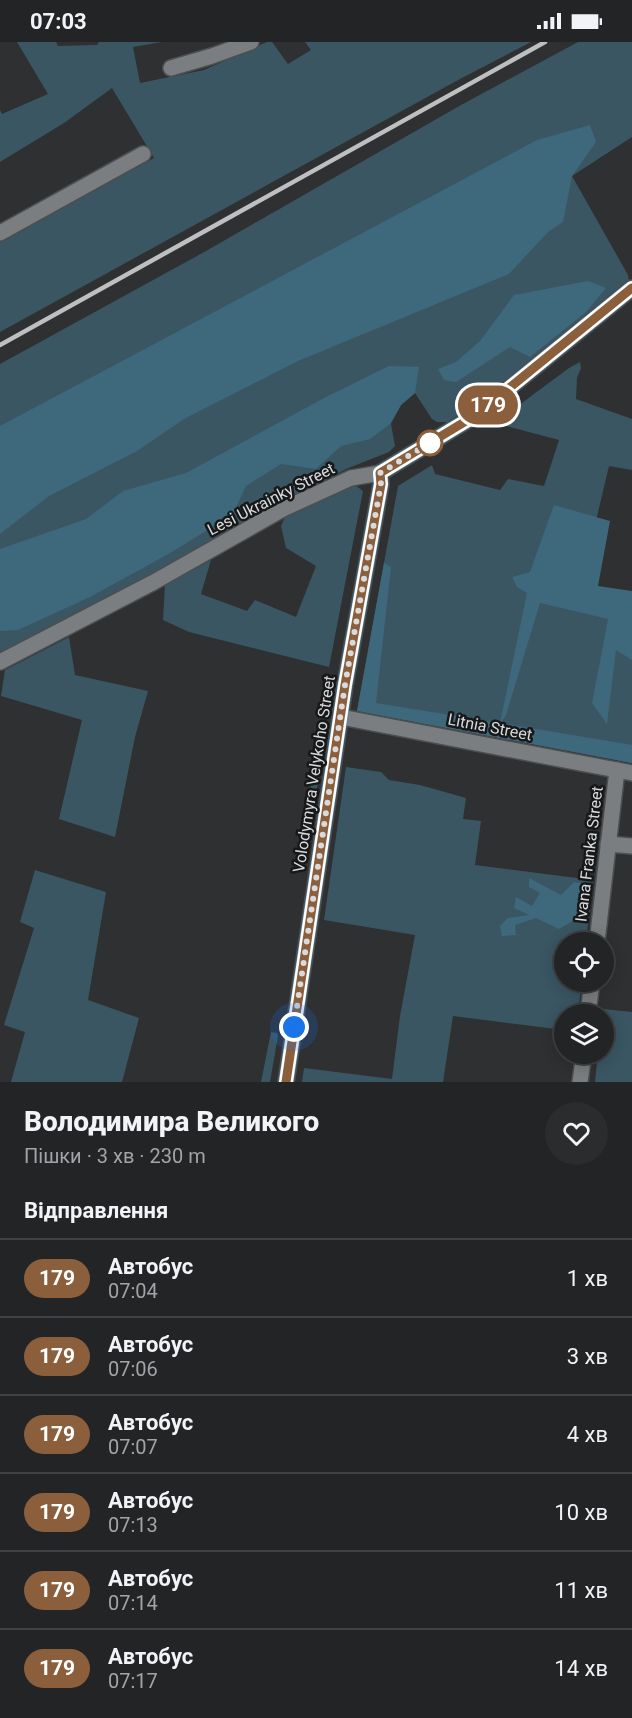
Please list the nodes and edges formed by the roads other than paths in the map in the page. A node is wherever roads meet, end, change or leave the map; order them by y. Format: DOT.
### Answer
graph roads {
  1 [pos="251,42"];
  2 [pos="171,68"];
  3 [pos="143,154"];
  4 [pos="0,233"];
  5 [pos="632,288"];
  6 [pos="380,473"];
  7 [pos="0,662"];
  8 [pos="341,717"];
  9 [pos="625,771"];
  10 [pos="608,844"];
  11 [pos="632,846"];
  12 [pos="598,932"];
  13 [pos="582,1064"];
  14 [pos="286,1082"];
  15 [pos="580,1082"];
  1 -- 2 [label="street"];
  3 -- 4 [label="street"];
  5 -- 6 [label="main road, Lesi Ukrainky Street"];
  6 -- 7 [label="street, Lesi Ukrainky Street"];
  6 -- 8 [label="main road, Volodymyra Velykoho Street"];
  8 -- 9 [label="street, Litnia Street"];
  8 -- 14 [label="main road, Volodymyra Velykoho Street"];
  9 -- 10 [label="street, Ivana Franka Street"];
  10 -- 11 [label="street"];
  10 -- 12 [label="street, Ivana Franka Street"];
  13 -- 15 [label="street"];
}
